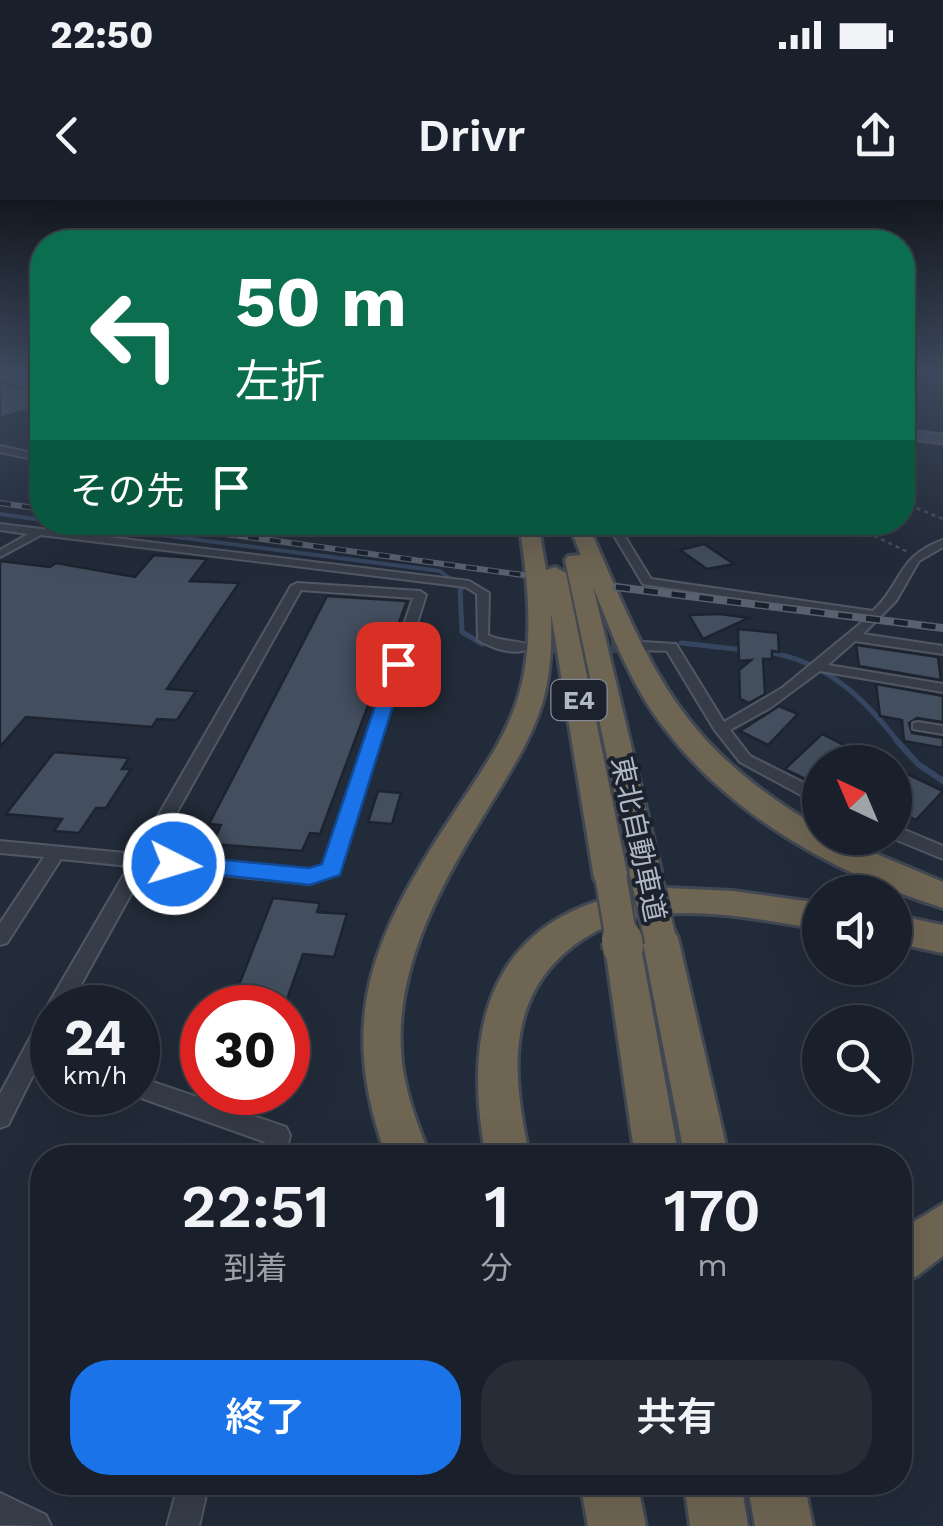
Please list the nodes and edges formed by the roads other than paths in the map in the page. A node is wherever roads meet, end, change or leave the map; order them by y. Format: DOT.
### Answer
graph roads {
  1 [pos="915,436"];
  2 [pos="943,439"];
  3 [pos="0,448"];
  4 [pos="30,455"];
  5 [pos="0,527"];
  6 [pos="30,532"];
  7 [pos="33,535"];
  8 [pos="54,535"];
  9 [pos="530,535"];
  10 [pos="546,535"];
  11 [pos="568,535"];
  12 [pos="583,535"];
  13 [pos="619,535"];
  14 [pos="943,543"];
  15 [pos="0,554"];
  16 [pos="874,615"];
  17 [pos="854,637"];
  18 [pos="642,646"];
  19 [pos="526,647"];
  20 [pos="943,650"];
  21 [pos="819,666"];
  22 [pos="943,688"];
  23 [pos="918,726"];
  24 [pos="721,729"];
  25 [pos="943,730"];
  26 [pos="802,789"];
  27 [pos="912,839"];
  28 [pos="0,847"];
  29 [pos="56,852"];
  30 [pos="942,852"];
  31 [pos="140,860"];
  32 [pos="943,895"];
  33 [pos="802,914"];
  34 [pos="912,933"];
  35 [pos="0,938"];
  36 [pos="943,939"];
  37 [pos="642,942"];
  38 [pos="70,985"];
  39 [pos="30,1073"];
  40 [pos="160,1095"];
  41 [pos="0,1117"];
  42 [pos="276,1145"];
  43 [pos="404,1145"];
  44 [pos="505,1145"];
  45 [pos="656,1145"];
  46 [pos="703,1145"];
  47 [pos="943,1227"];
  48 [pos="912,1249"];
  49 [pos="191,1495"];
  50 [pos="611,1495"];
  51 [pos="714,1495"];
  52 [pos="778,1495"];
  53 [pos="0,1509"];
  54 [pos="35,1526"];
  55 [pos="183,1526"];
  56 [pos="617,1526"];
  57 [pos="719,1526"];
  58 [pos="784,1526"];
  1 -- 2 [label="street"];
  3 -- 4 [label="street"];
  5 -- 6 [label="street"];
  7 -- 15 [label="street"];
  8 -- 19 [label="street"];
  9 -- 43 [label="highway"];
  10 -- 37 [label="highway, 東北自動車道 / E4, bridge"];
  11 -- 37 [label="highway, 東北自動車道 / E4, bridge"];
  12 -- 32 [label="highway"];
  13 -- 16 [label="street"];
  14 -- 16 [label="street"];
  16 -- 17 [label="street"];
  17 -- 20 [label="street"];
  17 -- 21 [label="street"];
  18 -- 24 [label="street"];
  21 -- 22 [label="street"];
  21 -- 24 [label="street"];
  23 -- 25 [label="street"];
  24 -- 26 [label="street"];
  27 -- 30 [label="street"];
  28 -- 29 [label="street"];
  29 -- 31 [label="street"];
  29 -- 35 [label="street"];
  31 -- 31 [label="street"];
  31 -- 38 [label="street"];
  33 -- 44 [label="highway"];
  34 -- 36 [label="highway"];
  37 -- 45 [label="highway, 東北自動車道 / E4"];
  37 -- 46 [label="highway, 東北自動車道 / E4"];
  39 -- 41 [label="street"];
  40 -- 42 [label="street"];
  47 -- 48 [label="highway"];
  49 -- 55 [label="street"];
  50 -- 56 [label="highway"];
  51 -- 57 [label="highway"];
  52 -- 58 [label="highway"];
  53 -- 54 [label="street"];
}
